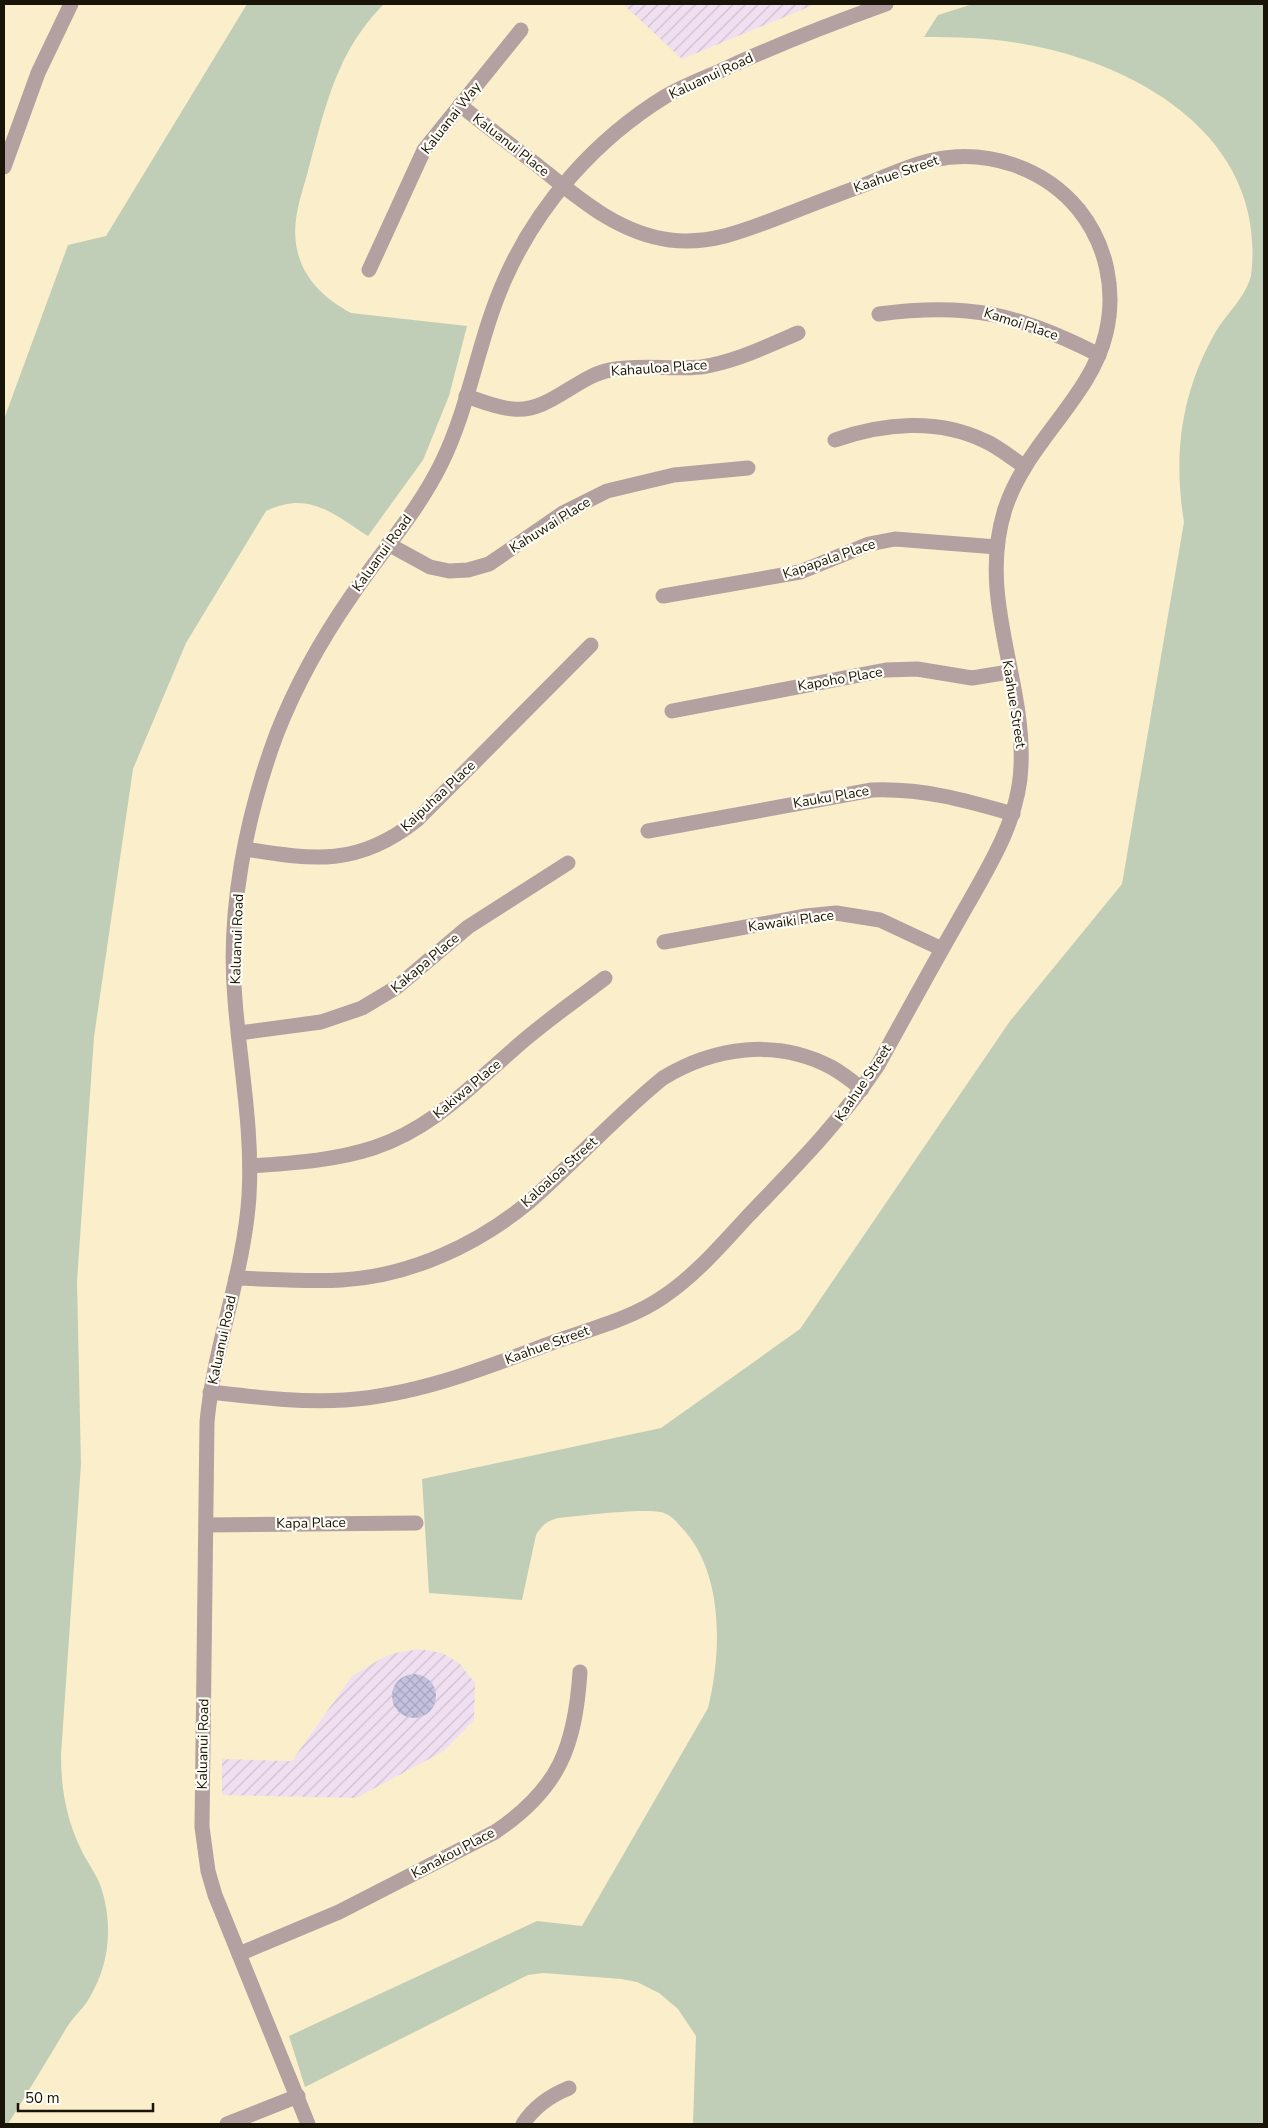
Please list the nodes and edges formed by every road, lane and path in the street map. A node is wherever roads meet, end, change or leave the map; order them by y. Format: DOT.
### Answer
graph roads {
  1 [pos="71,4"];
  2 [pos="886,4"];
  3 [pos="521,30"];
  4 [pos="460,104"];
  5 [pos="4,167"];
  6 [pos="562,185"];
  7 [pos="369,270"];
  8 [pos="879,314"];
  9 [pos="798,333"];
  10 [pos="1099,355"];
  11 [pos="466,396"];
  12 [pos="835,440"];
  13 [pos="1024,466"];
  14 [pos="748,468"];
  15 [pos="388,544"];
  16 [pos="997,547"];
  17 [pos="663,596"];
  18 [pos="591,646"];
  19 [pos="1010,672"];
  20 [pos="672,710"];
  21 [pos="1013,814"];
  22 [pos="648,831"];
  23 [pos="245,849"];
  24 [pos="568,863"];
  25 [pos="664,942"];
  26 [pos="942,950"];
  27 [pos="605,978"];
  28 [pos="238,1033"];
  29 [pos="862,1089"];
  30 [pos="250,1166"];
  31 [pos="236,1278"];
  32 [pos="210,1392"];
  33 [pos="416,1523"];
  34 [pos="206,1525"];
  35 [pos="580,1672"];
  36 [pos="239,1954"];
  37 [pos="568,2088"];
  38 [pos="298,2096"];
  39 [pos="227,2124"];
  40 [pos="308,2124"];
  41 [pos="523,2124"];
  1 -- 5 [label="street"];
  2 -- 6 [label="street, Kaluanui Road"];
  3 -- 4 [label="street, Kaluanai Way"];
  4 -- 6 [label="street, Kaluanui Place"];
  4 -- 7 [label="street, Kaluanai Way"];
  6 -- 10 [label="street, Kaahue Street"];
  6 -- 11 [label="street, Kaluanui Road"];
  8 -- 10 [label="street, Kamoi Place"];
  9 -- 11 [label="street, Kahauloa Place"];
  10 -- 13 [label="street, Kaahue Street"];
  11 -- 15 [label="street, Kaluanui Road"];
  12 -- 13 [label="street"];
  13 -- 16 [label="street, Kaahue Street"];
  14 -- 15 [label="street, Kahuwai Place"];
  15 -- 23 [label="street, Kaluanui Road"];
  16 -- 17 [label="street, Kapapala Place"];
  16 -- 19 [label="street, Kaahue Street"];
  18 -- 23 [label="street, Kaipuhaa Place"];
  19 -- 20 [label="street, Kapoho Place"];
  19 -- 21 [label="street, Kaahue Street"];
  21 -- 22 [label="street, Kauku Place"];
  21 -- 26 [label="street, Kaahue Street"];
  23 -- 28 [label="street, Kaluanui Road"];
  24 -- 28 [label="street, Kakapa Place"];
  25 -- 26 [label="street, Kawaiki Place"];
  26 -- 29 [label="street, Kaahue Street"];
  27 -- 30 [label="street, Kakiwa Place"];
  28 -- 30 [label="street, Kaluanui Road"];
  29 -- 31 [label="street, Kaloaloa Street"];
  29 -- 32 [label="street, Kaahue Street"];
  30 -- 31 [label="street, Kaluanui Road"];
  31 -- 32 [label="street, Kaluanui Road"];
  32 -- 34 [label="street, Kaluanui Road"];
  33 -- 34 [label="street, Kapa Place"];
  34 -- 36 [label="street, Kaluanui Road"];
  35 -- 36 [label="street, Kanakou Place"];
  36 -- 38 [label="street, Kaluanui Road"];
  37 -- 41 [label="street"];
  38 -- 39 [label="street"];
  38 -- 40 [label="street, Kaluanui Road"];
}
